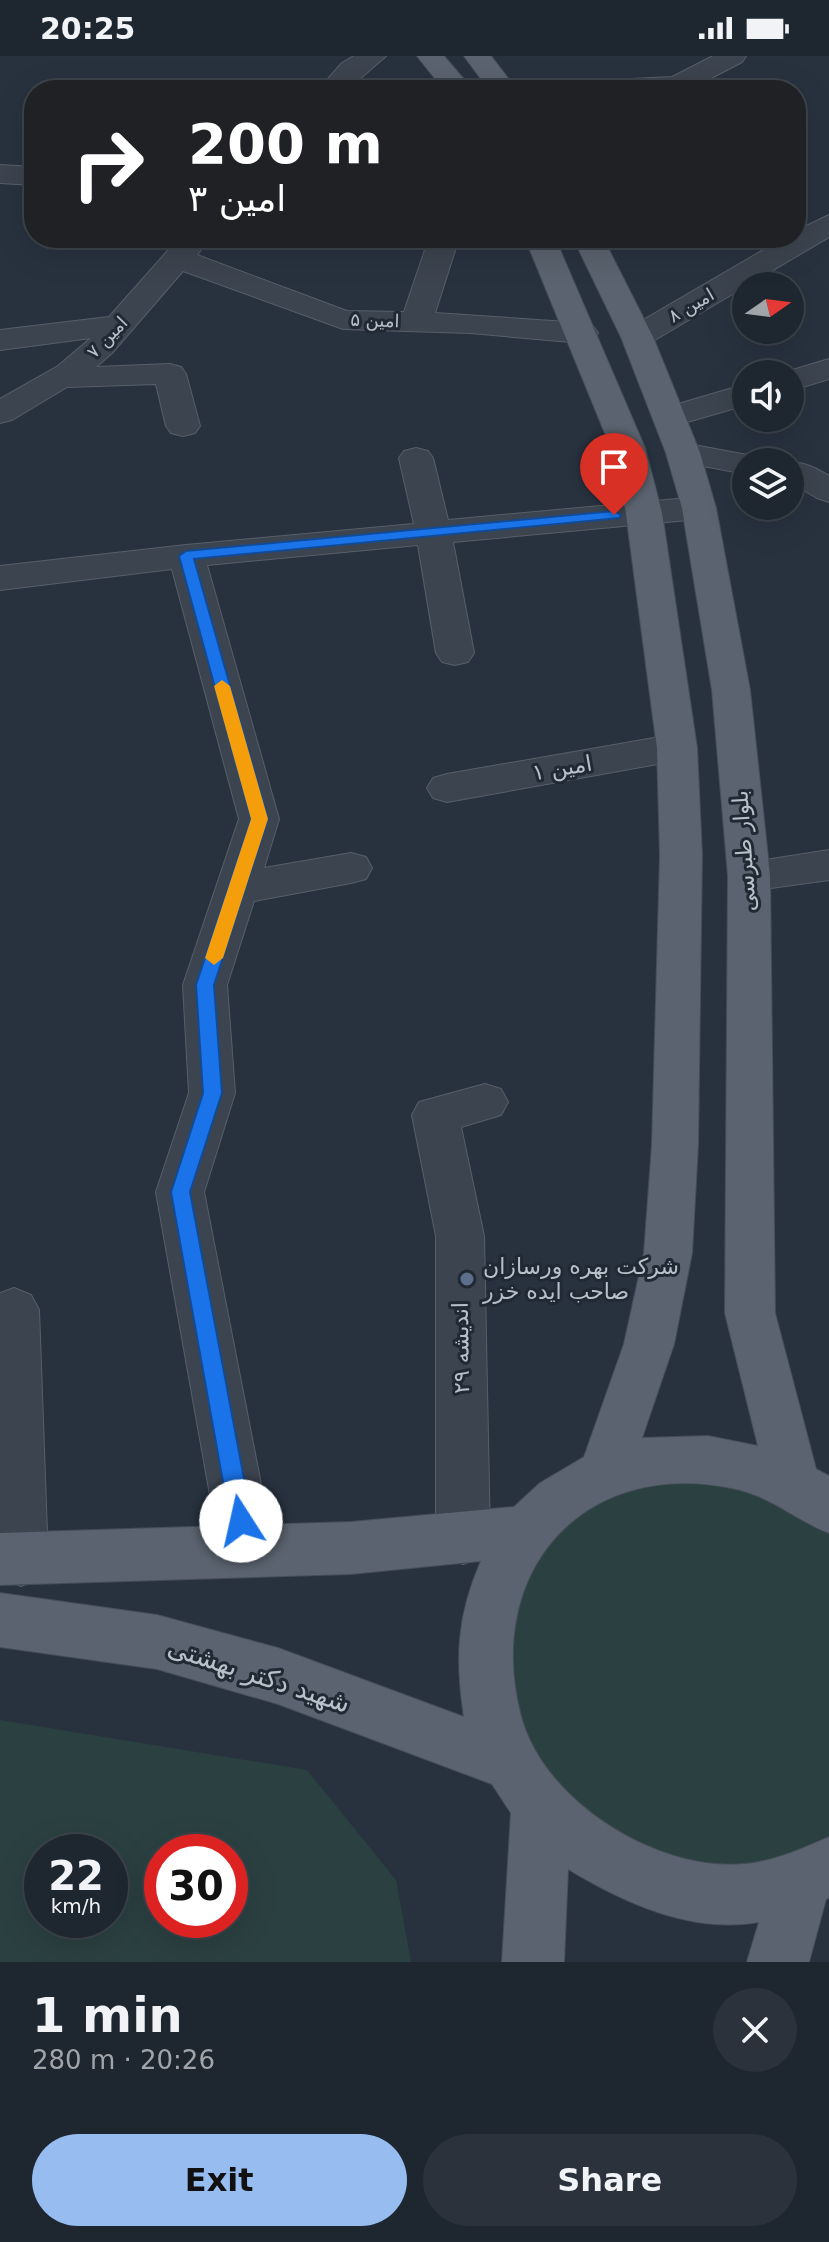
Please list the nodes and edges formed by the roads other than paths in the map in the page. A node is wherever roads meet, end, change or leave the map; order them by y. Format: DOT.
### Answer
graph roads {
  1 [pos="373,56"];
  2 [pos="430,56"];
  3 [pos="477,56"];
  4 [pos="733,56"];
  5 [pos="598,62"];
  6 [pos="342,80"];
  7 [pos="450,80"];
  8 [pos="495,80"];
  9 [pos="587,80"];
  10 [pos="687,80"];
  11 [pos="0,174"];
  12 [pos="24,175"];
  13 [pos="829,224"];
  14 [pos="806,238"];
  15 [pos="186,248"];
  16 [pos="441,248"];
  17 [pos="544,248"];
  18 [pos="597,248"];
  19 [pos="788,248"];
  20 [pos="417,321"];
  21 [pos="119,325"];
  22 [pos="582,333"];
  23 [pos="637,337"];
  24 [pos="0,340"];
  25 [pos="829,369"];
  26 [pos="804,377"];
  27 [pos="60,378"];
  28 [pos="732,402"];
  29 [pos="0,413"];
  30 [pos="183,426"];
  31 [pos="677,435"];
  32 [pos="416,458"];
  33 [pos="732,458"];
  34 [pos="806,471"];
  35 [pos="829,491"];
  36 [pos="699,508"];
  37 [pos="644,513"];
  38 [pos="433,531"];
  39 [pos="186,556"];
  40 [pos="0,578"];
  41 [pos="455,653"];
  42 [pos="677,748"];
  43 [pos="447,788"];
  44 [pos="829,865"];
  45 [pos="351,868"];
  46 [pos="749,876"];
  47 [pos="237,888"];
  48 [pos="485,1102"];
  49 [pos="14,1310"];
  50 [pos="604,1473"];
  51 [pos="819,1500"];
  52 [pos="526,1531"];
  53 [pos="463,1539"];
  54 [pos="247,1551"];
  55 [pos="11,1559"];
  56 [pos="0,1620"];
  57 [pos="525,1785"];
  58 [pos="815,1874"];
  59 [pos="533,1962"];
  60 [pos="778,1962"];
  1 -- 6 [label="street"];
  2 -- 7 [label="main road"];
  3 -- 8 [label="main road"];
  4 -- 10 [label="street"];
  5 -- 9 [label="street"];
  11 -- 12 [label="street"];
  13 -- 14 [label="street, امین ۸"];
  15 -- 20 [label="street, امین ۵"];
  15 -- 21 [label="street, امین ۷"];
  16 -- 20 [label="street"];
  17 -- 22 [label="main road"];
  18 -- 23 [label="main road, بلوار طبرسی"];
  19 -- 23 [label="street, امین ۸"];
  20 -- 22 [label="street, امین ۵"];
  21 -- 24 [label="street"];
  21 -- 27 [label="street, امین ۷"];
  22 -- 37 [label="main road"];
  23 -- 31 [label="main road, بلوار طبرسی"];
  25 -- 26 [label="street"];
  27 -- 29 [label="street, امین ۷"];
  27 -- 30 [label="street"];
  28 -- 31 [label="street"];
  31 -- 33 [label="street"];
  31 -- 36 [label="main road, بلوار طبرسی"];
  32 -- 38 [label="street"];
  34 -- 35 [label="street"];
  36 -- 37 [label="street"];
  36 -- 46 [label="main road, بلوار طبرسی"];
  37 -- 38 [label="street"];
  37 -- 42 [label="main road"];
  38 -- 39 [label="street"];
  38 -- 41 [label="street"];
  39 -- 40 [label="street"];
  39 -- 47 [label="street"];
  42 -- 43 [label="street, امین ۱"];
  42 -- 50 [label="main road"];
  44 -- 46 [label="street"];
  45 -- 47 [label="street"];
  46 -- 51 [label="main road, بلوار طبرسی"];
  47 -- 54 [label="street"];
  48 -- 53 [label="street, اندیشه ۲۹"];
  49 -- 55 [label="street"];
  50 -- 51 [label="main road"];
  50 -- 52 [label="main road"];
  52 -- 53 [label="main road"];
  52 -- 57 [label="main road"];
  53 -- 54 [label="main road"];
  54 -- 55 [label="main road"];
  56 -- 57 [label="main road, شهید دکتر بهشتی"];
  57 -- 58 [label="main road"];
  57 -- 59 [label="main road"];
  58 -- 60 [label="main road"];
}
